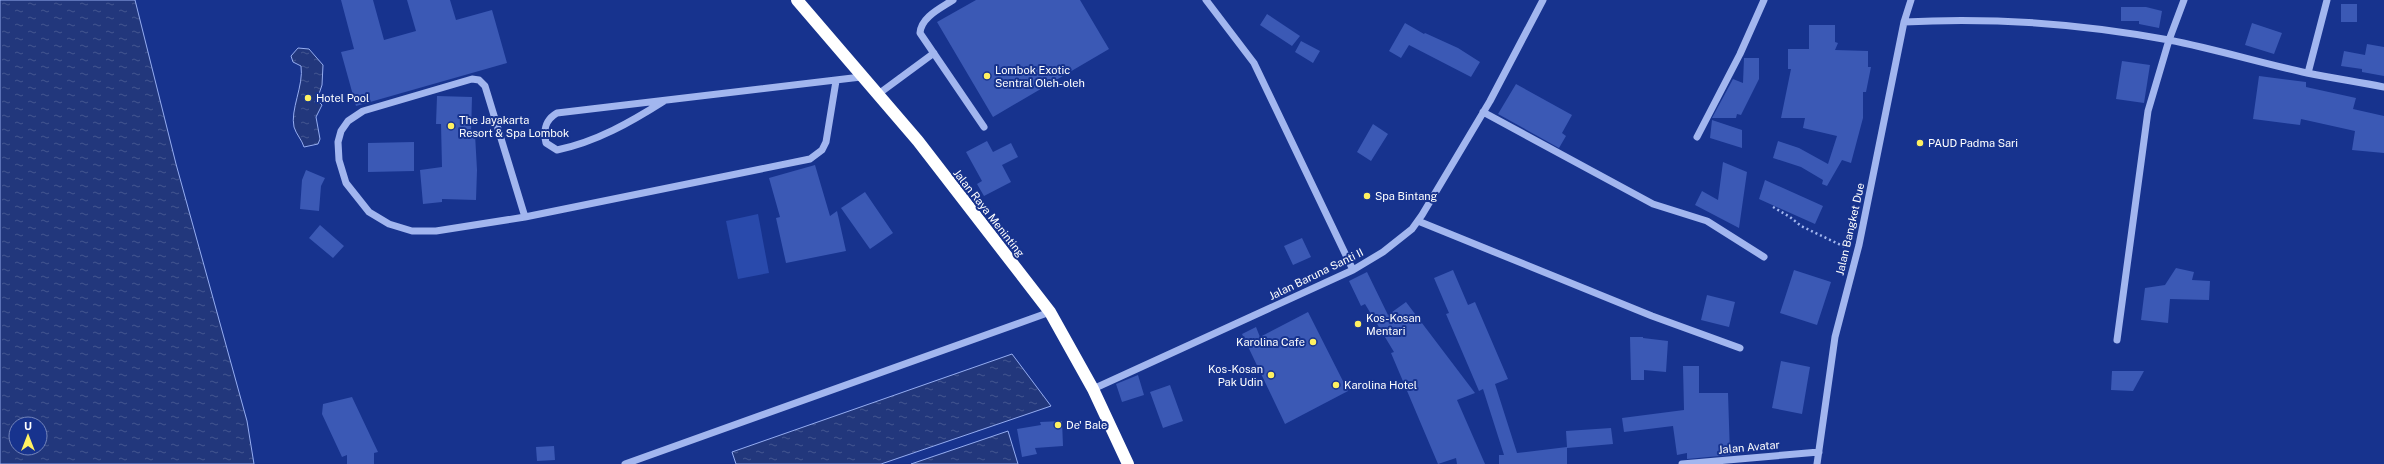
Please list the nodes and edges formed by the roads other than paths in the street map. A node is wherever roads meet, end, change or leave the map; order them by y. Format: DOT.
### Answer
graph roads {
  1 [pos="797,0"];
  2 [pos="953,0"];
  3 [pos="1206,0"];
  4 [pos="1543,0"];
  5 [pos="1764,0"];
  6 [pos="1911,0"];
  7 [pos="2184,0"];
  8 [pos="2327,0"];
  9 [pos="1904,22"];
  10 [pos="2169,40"];
  11 [pos="934,52"];
  12 [pos="2308,73"];
  13 [pos="861,77"];
  14 [pos="836,81"];
  15 [pos="2384,87"];
  16 [pos="877,95"];
  17 [pos="664,100"];
  18 [pos="1483,112"];
  19 [pos="984,127"];
  20 [pos="1697,137"];
  21 [pos="525,217"];
  22 [pos="1418,221"];
  23 [pos="1764,257"];
  24 [pos="1353,270"];
  25 [pos="1050,312"];
  26 [pos="2117,340"];
  27 [pos="1740,348"];
  28 [pos="1093,389"];
  29 [pos="1819,452"];
  30 [pos="625,464"];
  31 [pos="1128,464"];
  32 [pos="1682,464"];
  33 [pos="1817,464"];
  1 -- 13 [label="highway, Jalan Raya Meninting"];
  2 -- 11 [label="street"];
  3 -- 24 [label="street"];
  4 -- 18 [label="street, Jalan Baruna Santi II"];
  5 -- 20 [label="street"];
  6 -- 9 [label="street, Jalan Bangket Due"];
  7 -- 10 [label="street"];
  8 -- 12 [label="street"];
  9 -- 10 [label="street"];
  9 -- 29 [label="street, Jalan Bangket Due"];
  10 -- 12 [label="street"];
  10 -- 26 [label="street"];
  11 -- 16 [label="street"];
  11 -- 19 [label="street"];
  12 -- 15 [label="street"];
  13 -- 14 [label="street"];
  13 -- 16 [label="highway, Jalan Raya Meninting"];
  14 -- 17 [label="street"];
  14 -- 21 [label="street"];
  16 -- 25 [label="highway, Jalan Raya Meninting"];
  17 -- 17 [label="street"];
  18 -- 22 [label="street, Jalan Baruna Santi II"];
  18 -- 23 [label="street"];
  21 -- 21 [label="street"];
  22 -- 24 [label="street, Jalan Baruna Santi II"];
  22 -- 27 [label="street"];
  24 -- 28 [label="street, Jalan Baruna Santi II"];
  25 -- 28 [label="highway, Jalan Raya Meninting"];
  25 -- 30 [label="street"];
  28 -- 31 [label="highway, Jalan Raya Meninting"];
  29 -- 32 [label="street, Jalan Avatar"];
  29 -- 33 [label="street, Jalan Bangket Due"];
}
